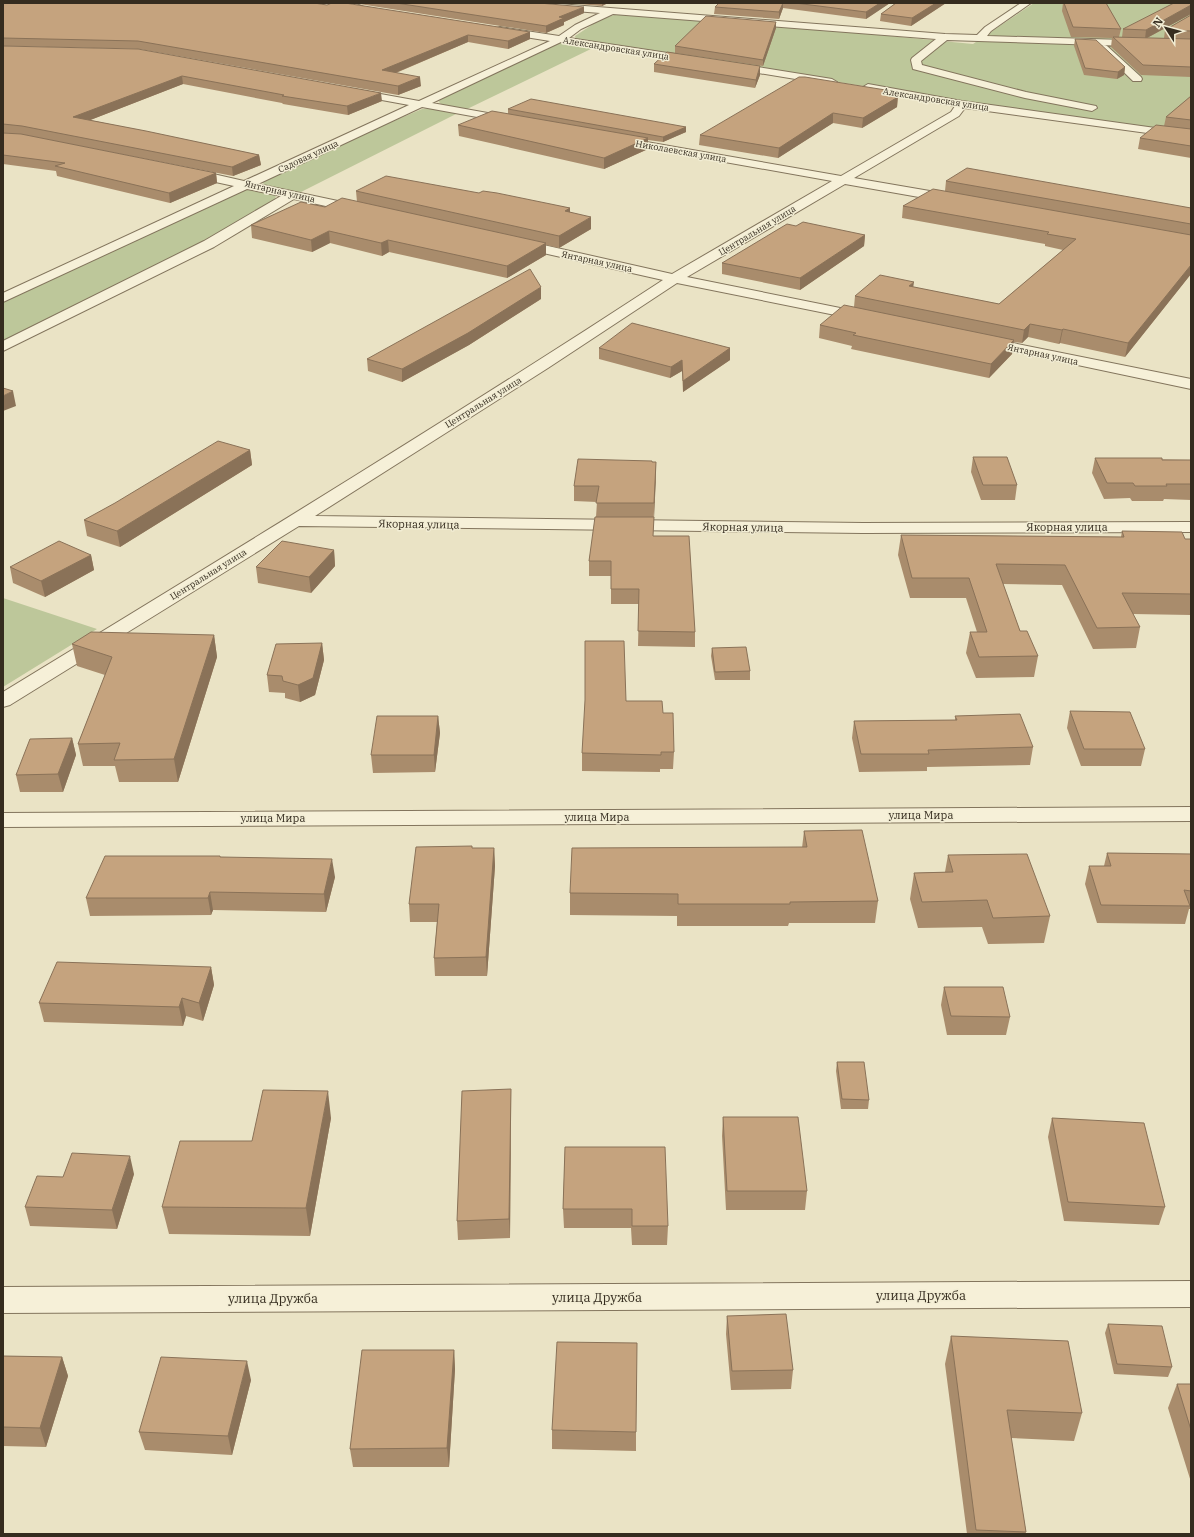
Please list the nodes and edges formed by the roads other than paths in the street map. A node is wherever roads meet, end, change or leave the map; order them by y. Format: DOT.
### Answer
graph roads {
  1 [pos="326,3"];
  2 [pos="512,3"];
  3 [pos="635,3"];
  4 [pos="1027,3"];
  5 [pos="372,10"];
  6 [pos="612,11"];
  7 [pos="488,28"];
  8 [pos="861,29"];
  9 [pos="1166,33"];
  10 [pos="945,37"];
  11 [pos="980,38"];
  12 [pos="562,39"];
  13 [pos="1098,42"];
  14 [pos="1148,43"];
  15 [pos="1191,45"];
  16 [pos="707,62"];
  17 [pos="723,65"];
  18 [pos="927,70"];
  19 [pos="1137,79"];
  20 [pos="841,83"];
  21 [pos="937,83"];
  22 [pos="857,86"];
  23 [pos="948,90"];
  24 [pos="344,91"];
  25 [pos="420,104"];
  26 [pos="962,104"];
  27 [pos="1100,110"];
  28 [pos="1137,118"];
  29 [pos="521,122"];
  30 [pos="1191,135"];
  31 [pos="607,138"];
  32 [pos="171,169"];
  33 [pos="842,179"];
  34 [pos="249,184"];
  35 [pos="293,194"];
  36 [pos="964,201"];
  37 [pos="378,213"];
  38 [pos="502,240"];
  39 [pos="675,278"];
  40 [pos="3,298"];
  41 [pos="878,320"];
  42 [pos="972,339"];
  43 [pos="3,348"];
  44 [pos="1191,384"];
  45 [pos="295,521"];
  46 [pos="1191,527"];
  47 [pos="3,700"];
  48 [pos="1191,814"];
  49 [pos="3,820"];
  50 [pos="1191,1294"];
  51 [pos="3,1300"];
  1 -- 5 [label="street"];
  2 -- 6 [label="street"];
  3 -- 8 [label="street"];
  4 -- 11 [label="street"];
  6 -- 8 [label="street"];
  6 -- 12 [label="street, Садовая улица"];
  7 -- 12 [label="street, Александровская улица"];
  8 -- 10 [label="street"];
  9 -- 14 [label="street"];
  10 -- 11 [label="street"];
  10 -- 18 [label="street"];
  11 -- 13 [label="street"];
  12 -- 16 [label="street, Александровская улица"];
  12 -- 25 [label="street, Садовая улица"];
  13 -- 14 [label="street"];
  13 -- 19 [label="street"];
  14 -- 15 [label="street"];
  17 -- 20 [label="street"];
  18 -- 21 [label="street"];
  18 -- 27 [label="street"];
  22 -- 26 [label="street, Александровская улица"];
  23 -- 26 [label="street"];
  24 -- 25 [label="street"];
  25 -- 29 [label="street"];
  25 -- 34 [label="street, Садовая улица"];
  26 -- 30 [label="street, Александровская улица"];
  26 -- 33 [label="street, Центральная улица"];
  28 -- 30 [label="street"];
  31 -- 33 [label="street, Николаевская улица"];
  32 -- 34 [label="street, Янтарная улица"];
  33 -- 36 [label="street, Николаевская улица"];
  33 -- 39 [label="street, Центральная улица"];
  34 -- 35 [label="street, Янтарная улица"];
  34 -- 40 [label="street, Садовая улица"];
  35 -- 37 [label="street, Янтарная улица"];
  35 -- 43 [label="street"];
  38 -- 39 [label="street, Янтарная улица"];
  39 -- 41 [label="street, Янтарная улица"];
  39 -- 45 [label="street, Центральная улица"];
  42 -- 44 [label="street, Янтарная улица"];
  45 -- 46 [label="street, Якорная улица"];
  45 -- 47 [label="street, Центральная улица"];
  48 -- 49 [label="street, улица Мира"];
  50 -- 51 [label="street, улица Дружба"];
}
